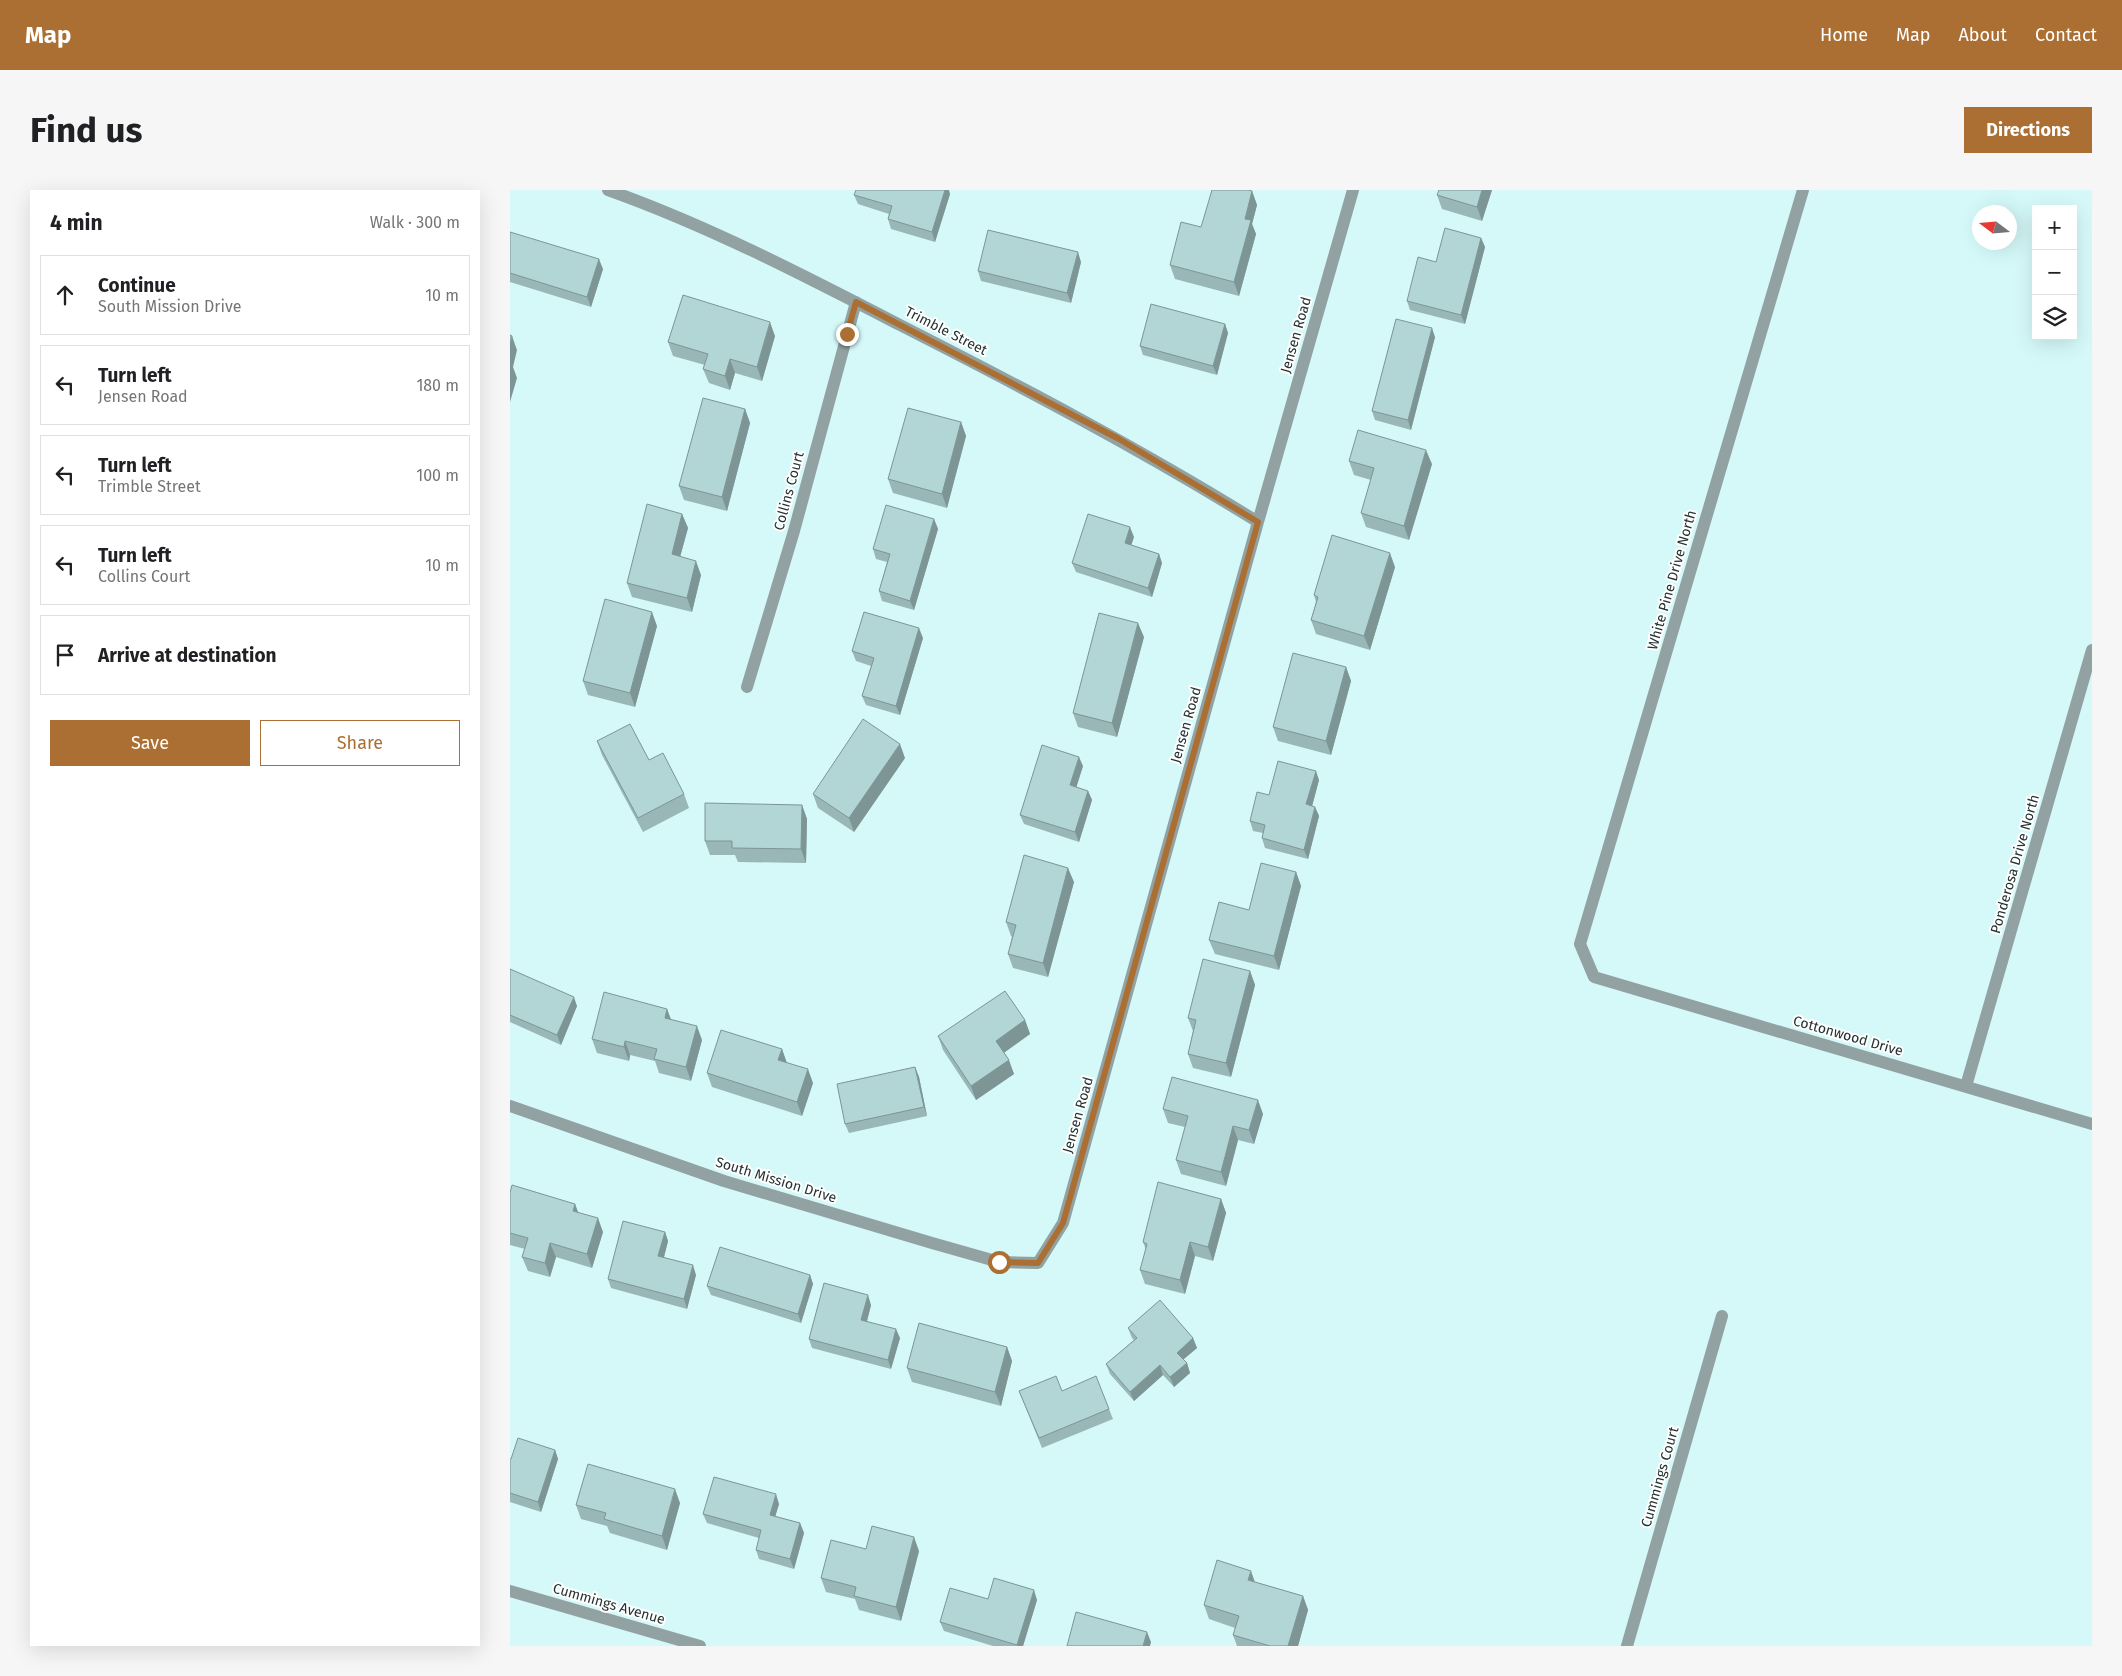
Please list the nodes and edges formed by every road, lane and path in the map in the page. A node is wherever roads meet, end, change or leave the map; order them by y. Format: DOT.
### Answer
graph roads {
  1 [pos="608,190"];
  2 [pos="1353,190"];
  3 [pos="1803,190"];
  4 [pos="640,195"];
  5 [pos="856,302"];
  6 [pos="1258,522"];
  7 [pos="2092,650"];
  8 [pos="747,687"];
  9 [pos="1594,977"];
  10 [pos="1966,1086"];
  11 [pos="510,1106"];
  12 [pos="2092,1124"];
  13 [pos="1038,1263"];
  14 [pos="1722,1316"];
  15 [pos="510,1591"];
  16 [pos="700,1646"];
  17 [pos="1627,1646"];
  1 -- 4 [label="street, Trimble Street"];
  2 -- 6 [label="street, Jensen Road"];
  3 -- 9 [label="street, White Pine Drive North"];
  4 -- 5 [label="street, Trimble Street"];
  5 -- 6 [label="street, Trimble Street"];
  5 -- 8 [label="street, Collins Court"];
  6 -- 13 [label="street, Jensen Road"];
  7 -- 10 [label="street, Ponderosa Drive North"];
  9 -- 10 [label="street, Cottonwood Drive"];
  10 -- 12 [label="street, Cottonwood Drive"];
  11 -- 13 [label="street, South Mission Drive"];
  14 -- 17 [label="street, Cummings Court"];
  15 -- 16 [label="street, Cummings Avenue"];
}
